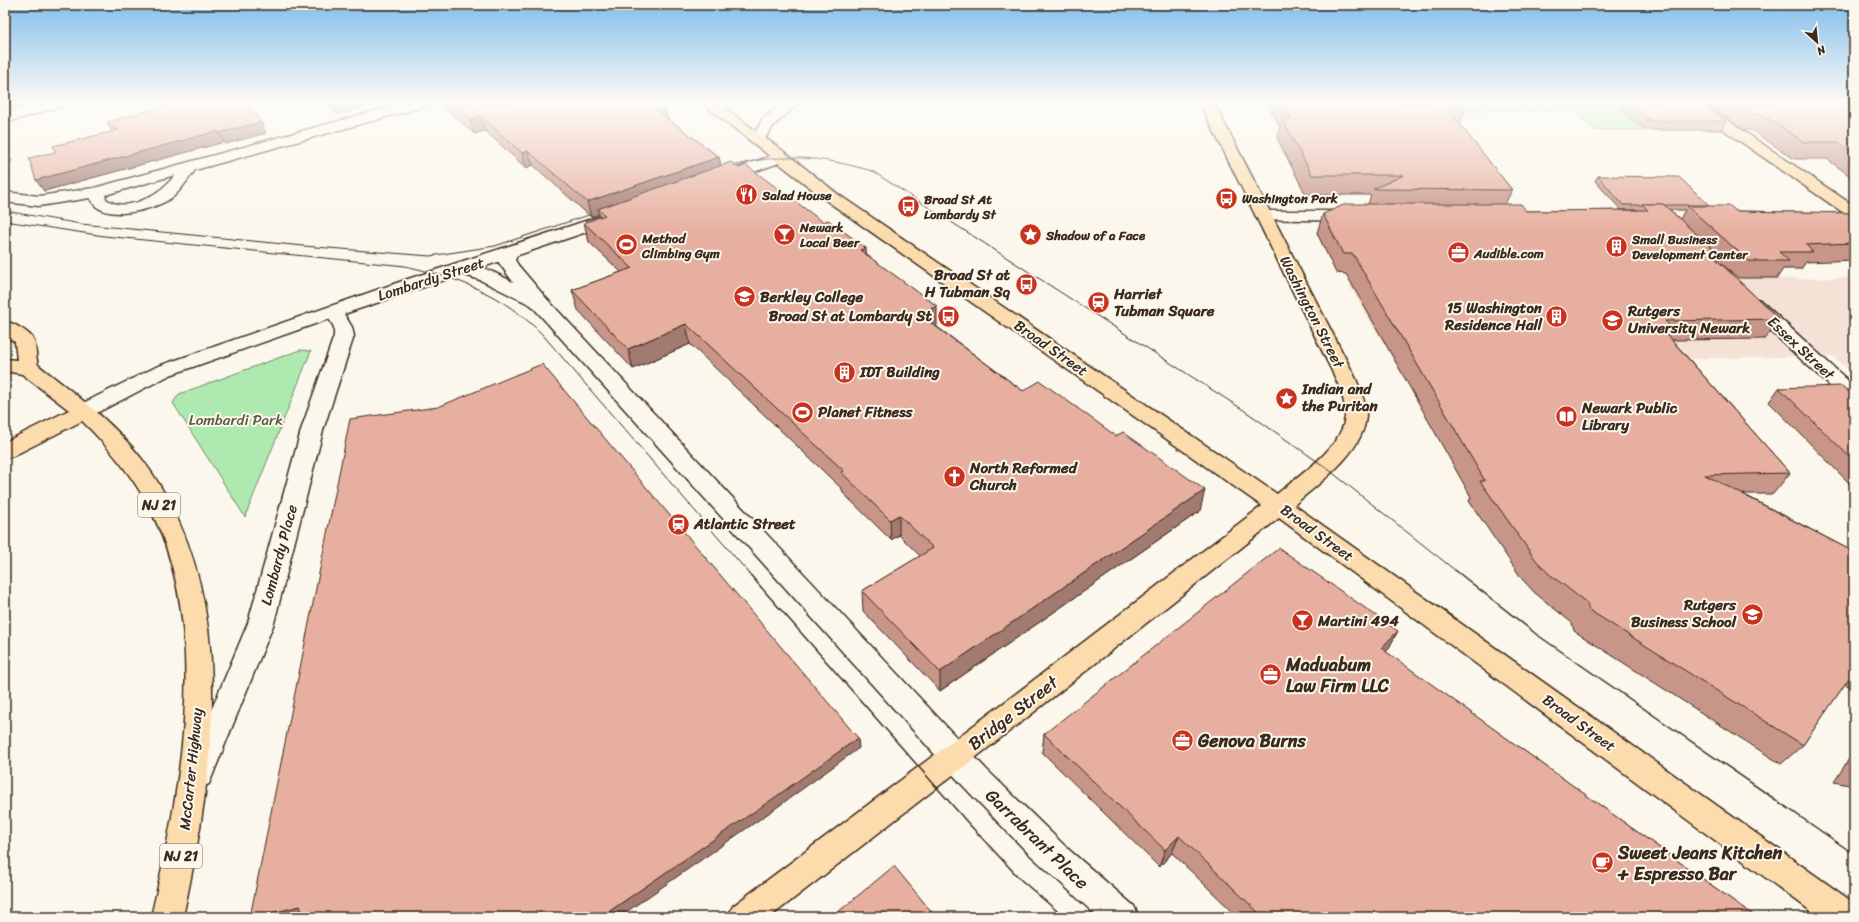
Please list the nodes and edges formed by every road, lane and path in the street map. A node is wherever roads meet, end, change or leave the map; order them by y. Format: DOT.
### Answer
graph roads {
  1 [pos="262,146"];
  2 [pos="767,146"];
  3 [pos="1229,146"];
  4 [pos="1755,146"];
  5 [pos="782,157"];
  6 [pos="189,166"];
  7 [pos="708,183"];
  8 [pos="96,192"];
  9 [pos="5,197"];
  10 [pos="626,212"];
  11 [pos="1854,213"];
  12 [pos="1264,216"];
  13 [pos="1367,216"];
  14 [pos="1854,217"];
  15 [pos="1836,218"];
  16 [pos="508,253"];
  17 [pos="462,268"];
  18 [pos="1741,293"];
  19 [pos="539,302"];
  20 [pos="334,312"];
  21 [pos="5,326"];
  22 [pos="5,365"];
  23 [pos="28,368"];
  24 [pos="1854,397"];
  25 [pos="84,411"];
  26 [pos="5,451"];
  27 [pos="1279,506"];
  28 [pos="956,758"];
  29 [pos="191,794"];
  30 [pos="168,917"];
  31 [pos="744,917"];
  32 [pos="1122,917"];
  33 [pos="1846,917"];
  1 -- 6 [label="street"];
  2 -- 5 [label="main road, Broad Street"];
  3 -- 12 [label="main road, Washington Street"];
  4 -- 11 [label="main road"];
  5 -- 7 [label="street"];
  5 -- 27 [label="main road, Broad Street"];
  6 -- 8 [label="street"];
  6 -- 8 [label="street"];
  8 -- 9 [label="street"];
  10 -- 16 [label="street, Lombardy Street"];
  12 -- 13 [label="street"];
  12 -- 27 [label="main road, Washington Street"];
  14 -- 15 [label="street"];
  16 -- 17 [label="street, Lombardy Street"];
  16 -- 19 [label="street"];
  17 -- 19 [label="street"];
  17 -- 20 [label="street, Lombardy Street"];
  18 -- 24 [label="street, Essex Street"];
  19 -- 28 [label="street"];
  20 -- 25 [label="street, Lombardy Street"];
  20 -- 29 [label="street, Lombardy Place"];
  21 -- 23 [label="main road"];
  22 -- 23 [label="main road"];
  23 -- 25 [label="main road, McCarter Highway / NJ 21"];
  25 -- 26 [label="main road"];
  25 -- 29 [label="main road, McCarter Highway / NJ 21"];
  27 -- 28 [label="main road, Bridge Street"];
  27 -- 33 [label="main road, Broad Street"];
  28 -- 31 [label="main road, Bridge Street"];
  28 -- 32 [label="street, Garrabrant Place"];
  29 -- 30 [label="main road, McCarter Highway / NJ 21"];
}
